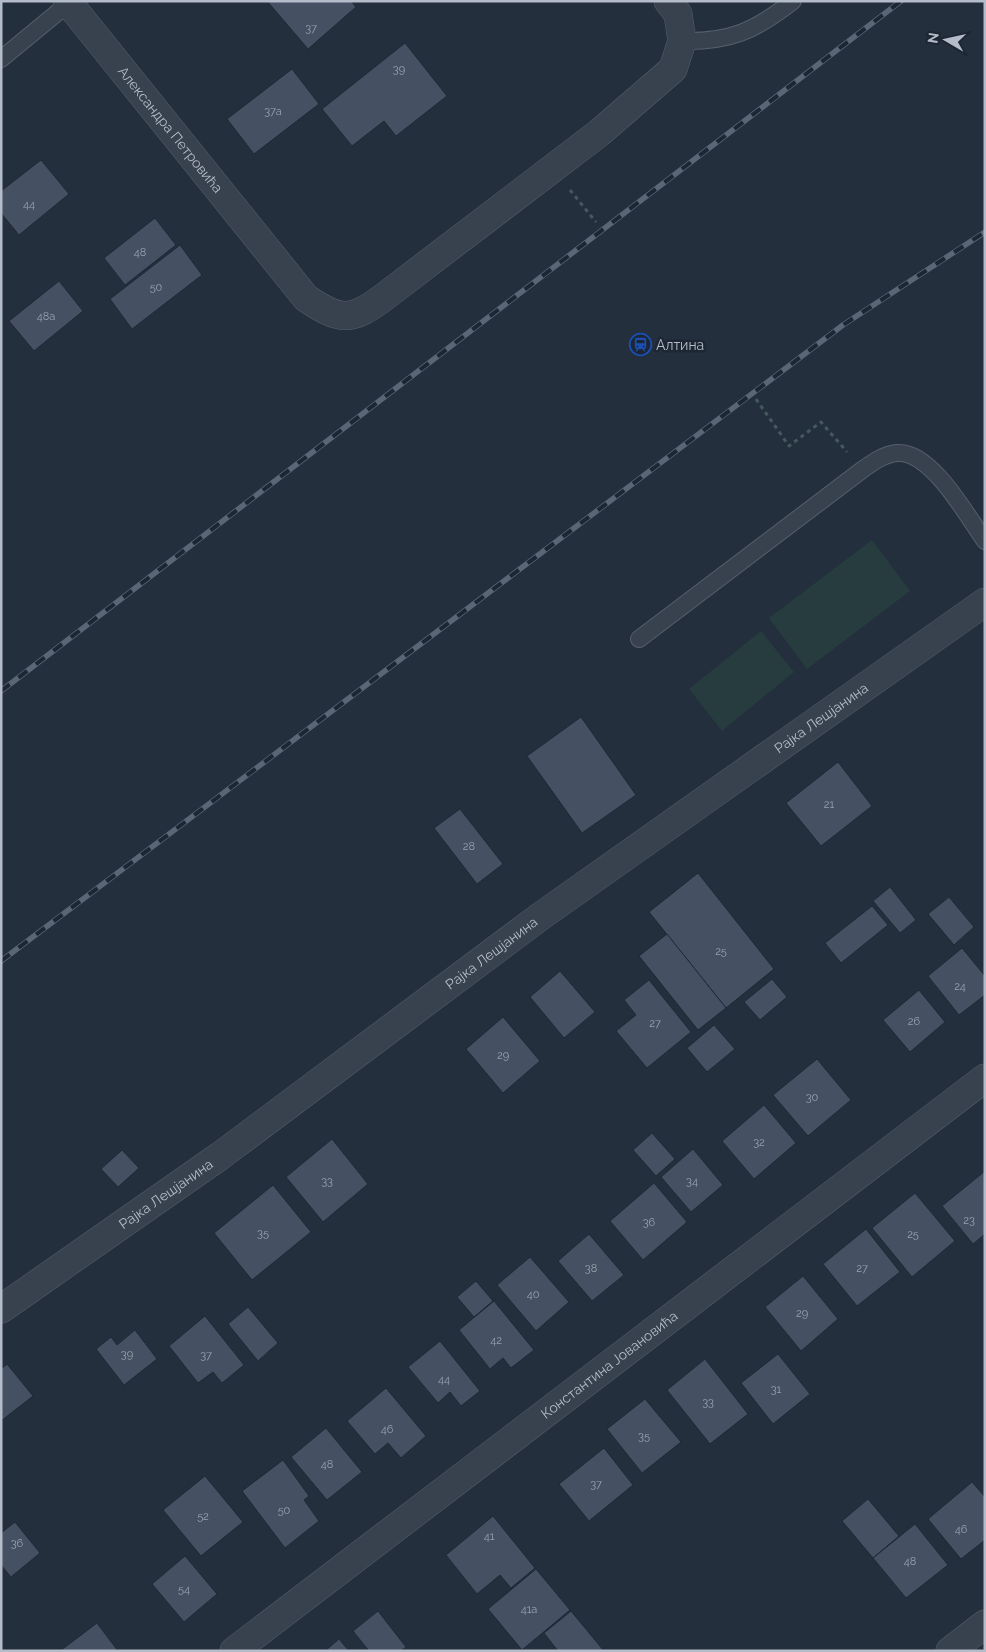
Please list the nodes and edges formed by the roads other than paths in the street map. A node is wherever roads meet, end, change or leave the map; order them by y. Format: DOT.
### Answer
graph roads {
  1 [pos="668,1"];
  2 [pos="793,1"];
  3 [pos="68,2"];
  4 [pos="682,41"];
  5 [pos="1,59"];
  6 [pos="985,541"];
  7 [pos="985,602"];
  8 [pos="639,639"];
  9 [pos="985,1078"];
  10 [pos="1,1309"];
  11 [pos="985,1624"];
  12 [pos="234,1651"];
  13 [pos="950,1651"];
  1 -- 4 [label="street"];
  2 -- 4 [label="lane"];
  3 -- 4 [label="street, Александра Петровића"];
  3 -- 5 [label="lane"];
  6 -- 8 [label="lane"];
  7 -- 10 [label="street, Рајка Лешјанина"];
  9 -- 12 [label="street, Константина Јовановића"];
  11 -- 13 [label="street"];
}
